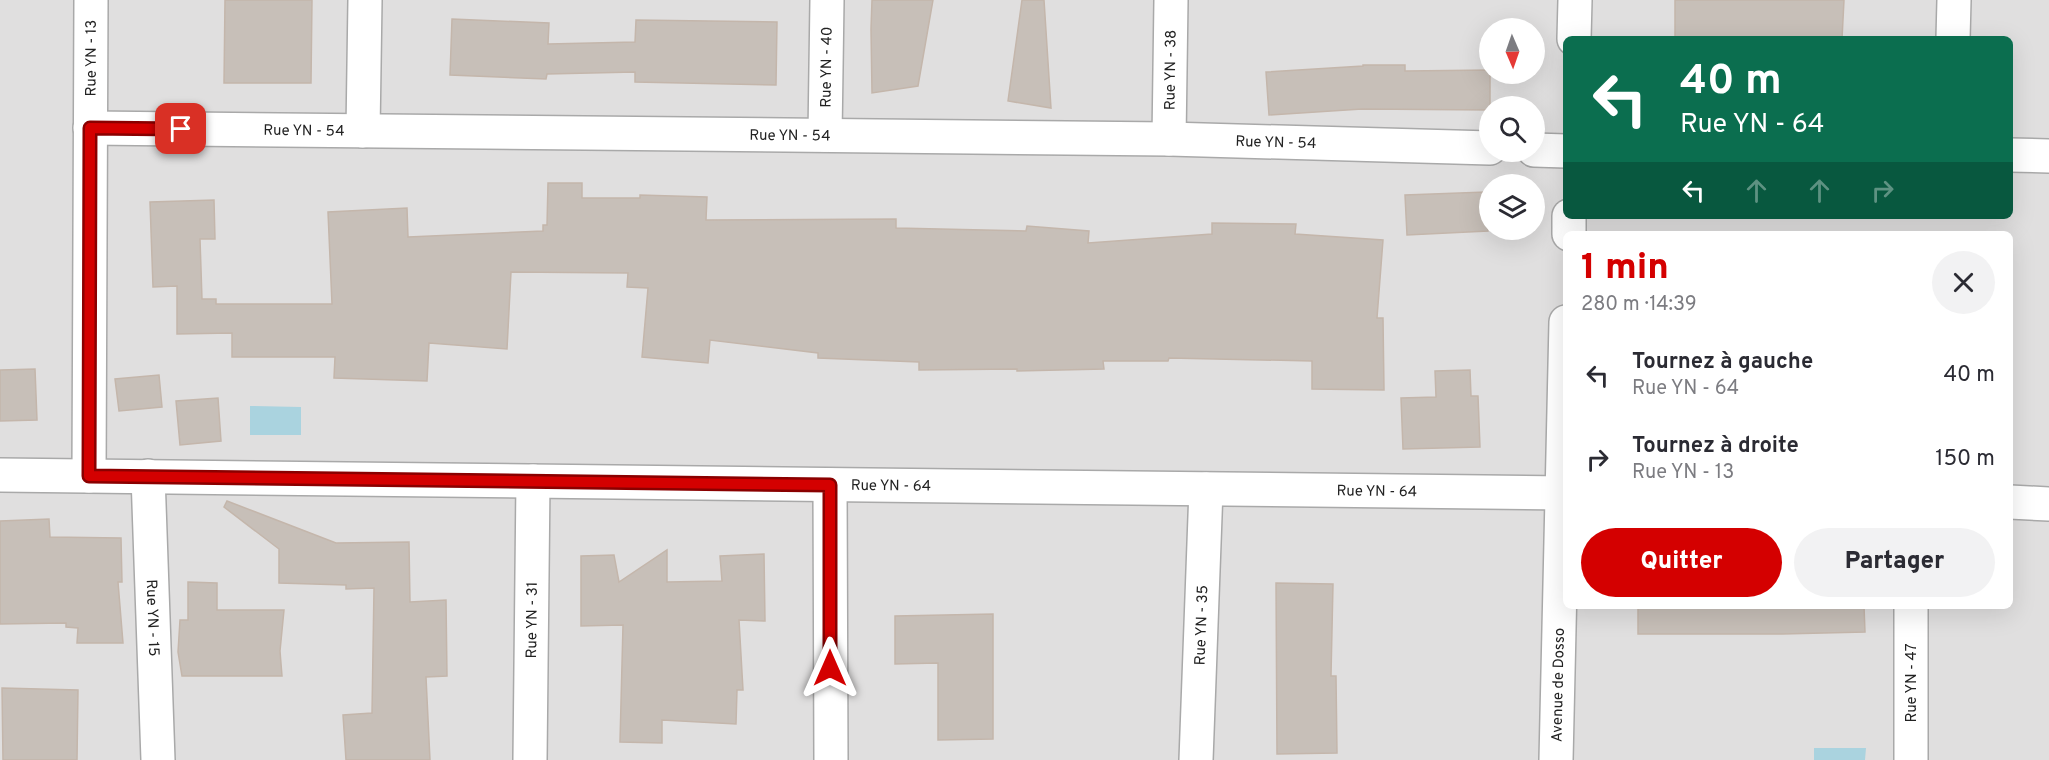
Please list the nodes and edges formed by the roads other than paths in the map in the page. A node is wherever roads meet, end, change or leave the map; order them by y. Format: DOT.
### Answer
graph roads {
  1 [pos="91,0"];
  2 [pos="365,0"];
  3 [pos="827,0"];
  4 [pos="1171,0"];
  5 [pos="1575,0"];
  6 [pos="1954,0"];
  7 [pos="1574,36"];
  8 [pos="1953,36"];
  9 [pos="90,128"];
  10 [pos="363,131"];
  11 [pos="825,135"];
  12 [pos="1169,139"];
  13 [pos="1479,148"];
  14 [pos="1545,150"];
  15 [pos="1563,151"];
  16 [pos="2013,155"];
  17 [pos="2049,156"];
  18 [pos="0,475"];
  19 [pos="89,476"];
  20 [pos="148,476"];
  21 [pos="533,481"];
  22 [pos="830,485"];
  23 [pos="1206,489"];
  24 [pos="1563,493"];
  25 [pos="2013,502"];
  26 [pos="2049,504"];
  27 [pos="1563,526"];
  28 [pos="1911,609"];
  29 [pos="158,760"];
  30 [pos="530,760"];
  31 [pos="831,760"];
  32 [pos="1196,760"];
  33 [pos="1556,760"];
  34 [pos="1911,760"];
  1 -- 9 [label="street, Rue YN - 13"];
  2 -- 10 [label="street"];
  3 -- 11 [label="street, Rue YN - 40"];
  4 -- 12 [label="street, Rue YN - 38"];
  5 -- 7 [label="street"];
  6 -- 8 [label="street"];
  9 -- 10 [label="street, Rue YN - 54"];
  9 -- 19 [label="street, Rue YN - 13"];
  10 -- 11 [label="street, Rue YN - 54"];
  11 -- 12 [label="street, Rue YN - 54"];
  12 -- 13 [label="street, Rue YN - 54"];
  14 -- 15 [label="street"];
  16 -- 17 [label="street"];
  18 -- 19 [label="street, Rue YN - 64"];
  19 -- 20 [label="street, Rue YN - 64"];
  20 -- 21 [label="street, Rue YN - 64"];
  20 -- 29 [label="street, Rue YN - 15"];
  21 -- 22 [label="street, Rue YN - 64"];
  21 -- 30 [label="street, Rue YN - 31"];
  22 -- 23 [label="street, Rue YN - 64"];
  22 -- 31 [label="street"];
  23 -- 24 [label="street, Rue YN - 64"];
  23 -- 32 [label="street, Rue YN - 35"];
  25 -- 26 [label="street"];
  27 -- 33 [label="street, Avenue de Dosso"];
  28 -- 34 [label="street, Rue YN - 47"];
}
